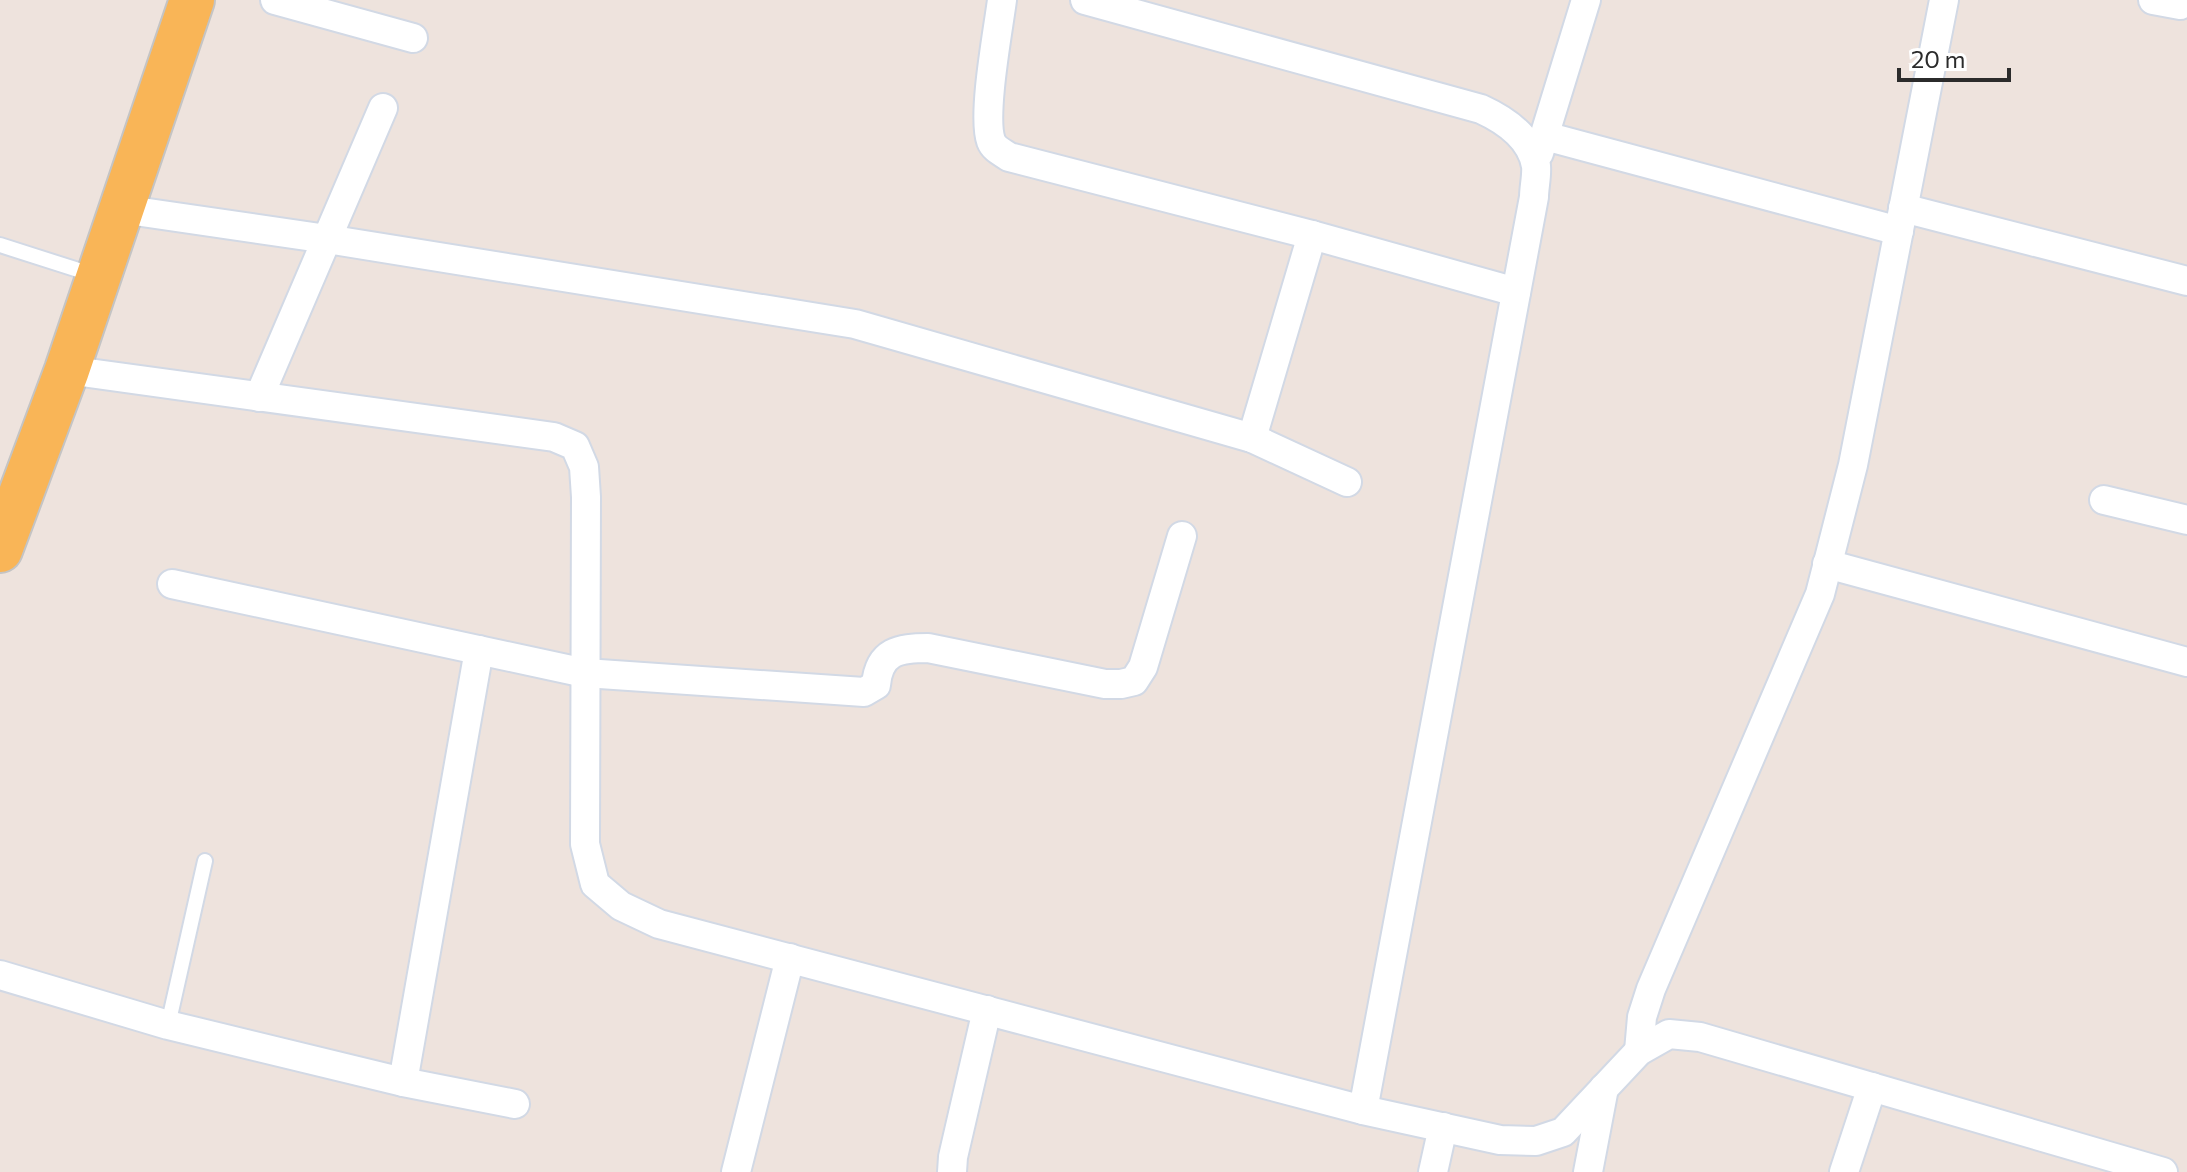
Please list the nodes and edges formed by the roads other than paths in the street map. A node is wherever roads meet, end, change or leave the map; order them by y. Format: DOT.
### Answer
graph roads {
  1 [pos="192,0"];
  2 [pos="275,0"];
  3 [pos="1002,0"];
  4 [pos="1085,0"];
  5 [pos="1586,0"];
  6 [pos="1944,0"];
  7 [pos="413,38"];
  8 [pos="383,108"];
  9 [pos="1545,136"];
  10 [pos="1536,165"];
  11 [pos="121,209"];
  12 [pos="1901,220"];
  13 [pos="1312,235"];
  14 [pos="327,239"];
  15 [pos="0,245"];
  16 [pos="98,276"];
  17 [pos="2187,281"];
  18 [pos="1516,292"];
  19 [pos="67,370"];
  20 [pos="259,397"];
  21 [pos="1252,438"];
  22 [pos="1347,482"];
  23 [pos="2104,500"];
  24 [pos="2187,520"];
  25 [pos="1182,536"];
  26 [pos="0,550"];
  27 [pos="1827,564"];
  28 [pos="172,584"];
  29 [pos="479,650"];
  30 [pos="2187,662"];
  31 [pos="585,673"];
  32 [pos="205,861"];
  33 [pos="790,958"];
  34 [pos="0,975"];
  35 [pos="987,1010"];
  36 [pos="168,1025"];
  37 [pos="1639,1051"];
  38 [pos="403,1082"];
  39 [pos="1872,1087"];
  40 [pos="1604,1088"];
  41 [pos="515,1104"];
  42 [pos="1363,1110"];
  43 [pos="1443,1127"];
  44 [pos="736,1172"];
  45 [pos="952,1172"];
  46 [pos="1433,1172"];
  47 [pos="1588,1172"];
  48 [pos="1844,1172"];
  49 [pos="2163,1172"];
  1 -- 11 [label="main road"];
  2 -- 7 [label="street"];
  3 -- 13 [label="street"];
  4 -- 10 [label="street"];
  5 -- 9 [label="street"];
  6 -- 12 [label="street"];
  8 -- 14 [label="street"];
  9 -- 10 [label="street"];
  9 -- 12 [label="street"];
  10 -- 18 [label="street"];
  11 -- 14 [label="street"];
  11 -- 16 [label="main road"];
  12 -- 17 [label="street"];
  12 -- 27 [label="street"];
  13 -- 18 [label="street"];
  13 -- 21 [label="street"];
  14 -- 20 [label="street"];
  14 -- 21 [label="street"];
  15 -- 16 [label="lane"];
  16 -- 19 [label="main road"];
  18 -- 42 [label="street"];
  19 -- 20 [label="street"];
  19 -- 26 [label="main road"];
  20 -- 31 [label="street"];
  21 -- 22 [label="street"];
  23 -- 24 [label="street"];
  25 -- 31 [label="street"];
  27 -- 30 [label="street"];
  27 -- 37 [label="street"];
  28 -- 29 [label="street"];
  29 -- 31 [label="street"];
  29 -- 38 [label="street"];
  31 -- 33 [label="street"];
  32 -- 36 [label="lane"];
  33 -- 35 [label="street"];
  33 -- 44 [label="street"];
  34 -- 36 [label="street"];
  35 -- 42 [label="street"];
  35 -- 45 [label="street"];
  36 -- 38 [label="street"];
  37 -- 39 [label="street"];
  37 -- 40 [label="street"];
  38 -- 41 [label="street"];
  39 -- 48 [label="street"];
  39 -- 49 [label="street"];
  40 -- 43 [label="street"];
  40 -- 47 [label="street"];
  42 -- 43 [label="street"];
  43 -- 46 [label="street"];
}
